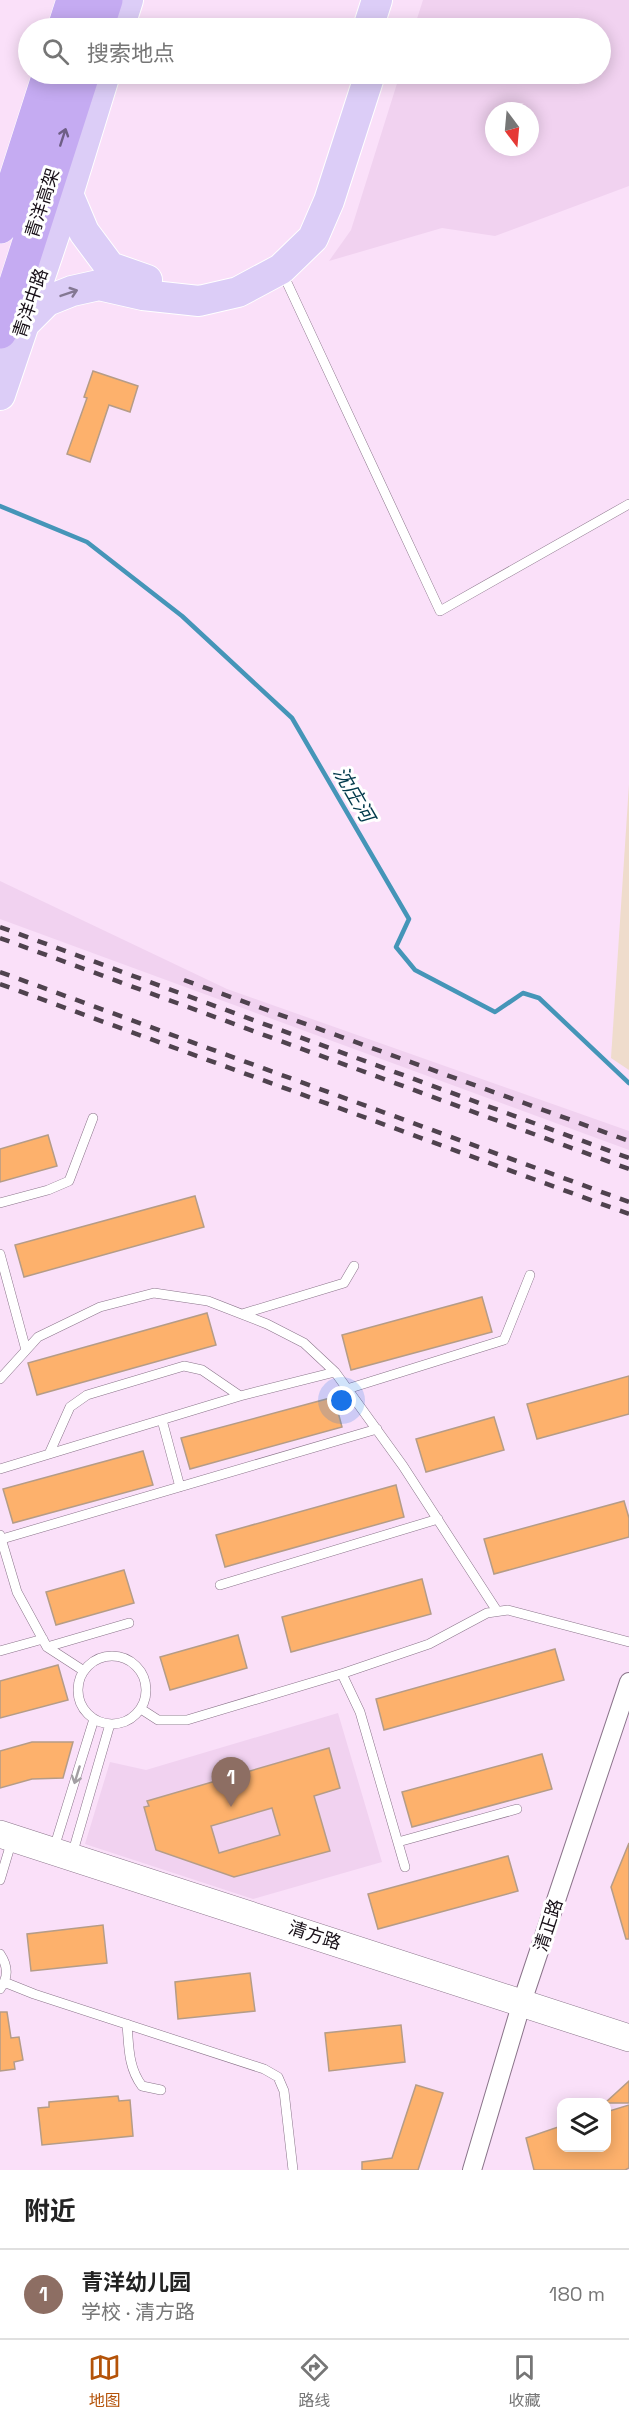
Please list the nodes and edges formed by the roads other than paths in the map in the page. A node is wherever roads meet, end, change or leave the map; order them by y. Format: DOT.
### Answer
graph roads {
  1 [pos="58,0"];
  2 [pos="73,0"];
  3 [pos="106,0"];
  4 [pos="128,0"];
  5 [pos="377,0"];
  6 [pos="394,0"];
  7 [pos="52,18"];
  8 [pos="67,18"];
  9 [pos="100,18"];
  10 [pos="122,18"];
  11 [pos="371,18"];
  12 [pos="388,18"];
  13 [pos="31,84"];
  14 [pos="46,84"];
  15 [pos="80,84"];
  16 [pos="102,84"];
  17 [pos="350,84"];
  18 [pos="367,84"];
  19 [pos="2,167"];
  20 [pos="68,194"];
  21 [pos="0,227"];
  22 [pos="281,269"];
  23 [pos="11,329"];
  24 [pos="0,395"];
  25 [pos="629,504"];
  26 [pos="93,1118"];
  27 [pos="0,1203"];
  28 [pos="0,1254"];
  29 [pos="354,1266"];
  30 [pos="530,1275"];
  31 [pos="242,1314"];
  32 [pos="26,1350"];
  33 [pos="335,1372"];
  34 [pos="0,1379"];
  35 [pos="347,1389"];
  36 [pos="240,1396"];
  37 [pos="162,1420"];
  38 [pos="376,1429"];
  39 [pos="49,1454"];
  40 [pos="0,1469"];
  41 [pos="180,1487"];
  42 [pos="438,1519"];
  43 [pos="1,1537"];
  44 [pos="220,1584"];
  45 [pos="497,1611"];
  46 [pos="129,1623"];
  47 [pos="629,1642"];
  48 [pos="45,1643"];
  49 [pos="0,1651"];
  50 [pos="84,1671"];
  51 [pos="342,1674"];
  52 [pos="629,1682"];
  53 [pos="141,1709"];
  54 [pos="94,1719"];
  55 [pos="110,1724"];
  56 [pos="517,1809"];
  57 [pos="6,1836"];
  58 [pos="398,1842"];
  59 [pos="63,1854"];
  60 [pos="405,1867"];
  61 [pos="0,1880"];
  62 [pos="0,1954"];
  63 [pos="2,1985"];
  64 [pos="522,2002"];
  65 [pos="127,2024"];
  66 [pos="629,2038"];
  67 [pos="161,2090"];
  68 [pos="293,2170"];
  69 [pos="472,2170"];
  1 -- 7 [label="main road"];
  2 -- 8 [label="highway"];
  3 -- 9 [label="highway"];
  4 -- 10 [label="main road"];
  5 -- 11 [label="main road"];
  6 -- 12 [label="main road"];
  13 -- 19 [label="main road"];
  14 -- 21 [label="highway, 青洋高架"];
  23 -- 15 [label="highway, 青洋高架, one-way"];
  16 -- 20 [label="main road, 青洋中路"];
  17 -- 20 [label="main road"];
  18 -- 22 [label="main road"];
  20 -- 23 [label="main road, 青洋中路"];
  23 -- 22 [label="main road, one-way"];
  22 -- 25 [label="lane"];
  23 -- 24 [label="main road, 青洋中路"];
  26 -- 27 [label="lane"];
  28 -- 32 [label="lane"];
  29 -- 31 [label="lane"];
  30 -- 35 [label="lane"];
  31 -- 32 [label="lane"];
  31 -- 33 [label="lane"];
  32 -- 34 [label="lane"];
  33 -- 35 [label="lane"];
  33 -- 36 [label="lane"];
  35 -- 38 [label="lane"];
  36 -- 37 [label="lane"];
  36 -- 39 [label="lane"];
  37 -- 39 [label="lane"];
  37 -- 41 [label="lane"];
  38 -- 41 [label="lane"];
  38 -- 42 [label="lane"];
  39 -- 40 [label="lane"];
  41 -- 43 [label="lane"];
  42 -- 44 [label="lane"];
  42 -- 45 [label="lane"];
  43 -- 48 [label="lane"];
  45 -- 47 [label="lane"];
  45 -- 51 [label="lane"];
  46 -- 48 [label="lane"];
  48 -- 49 [label="lane"];
  48 -- 50 [label="lane"];
  50 -- 53 [label="lane"];
  50 -- 54 [label="lane"];
  51 -- 53 [label="lane"];
  51 -- 58 [label="lane"];
  52 -- 64 [label="street, 清正路"];
  53 -- 55 [label="lane"];
  54 -- 55 [label="lane"];
  54 -- 59 [label="lane, one-way"];
  55 -- 59 [label="lane"];
  56 -- 58 [label="lane"];
  57 -- 59 [label="street, 清方路"];
  57 -- 61 [label="lane"];
  58 -- 60 [label="lane"];
  59 -- 64 [label="street, 清方路"];
  62 -- 63 [label="lane"];
  63 -- 65 [label="lane"];
  64 -- 66 [label="street, 清方路"];
  64 -- 69 [label="street, 清正路"];
  65 -- 67 [label="lane"];
  65 -- 68 [label="lane"];
}
